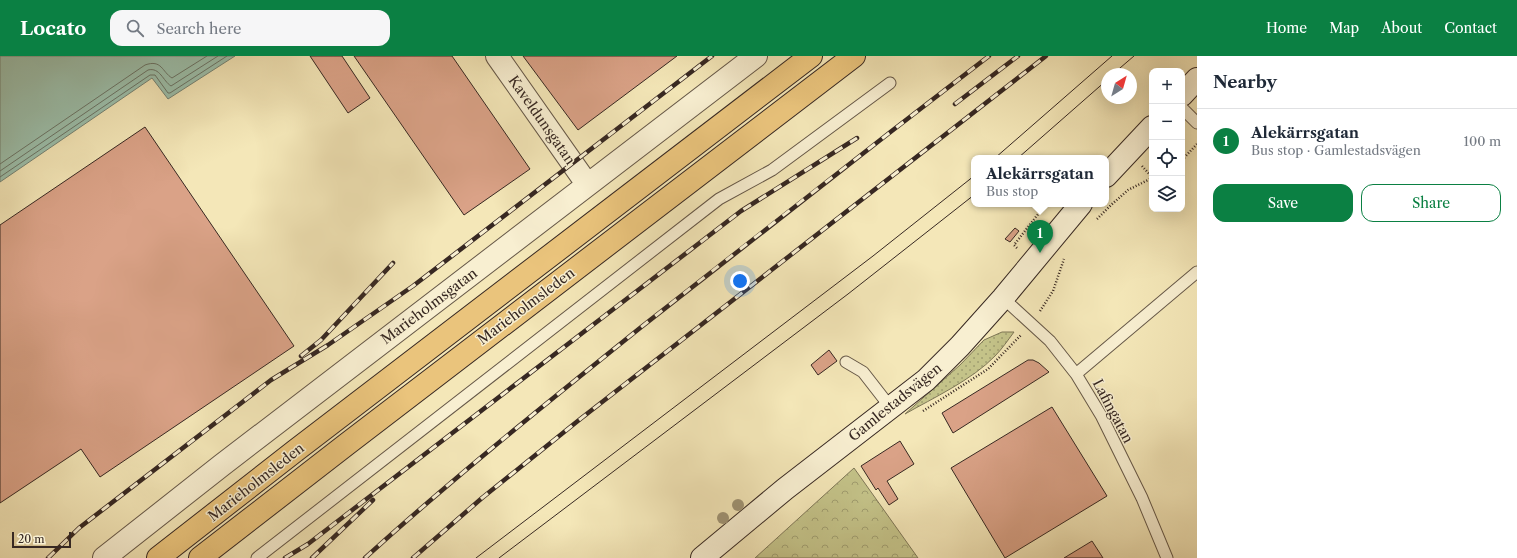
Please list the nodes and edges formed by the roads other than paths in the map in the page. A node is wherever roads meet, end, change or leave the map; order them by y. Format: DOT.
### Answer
graph roads {
  1 [pos="497,56"];
  2 [pos="756,56"];
  3 [pos="811,56"];
  4 [pos="854,56"];
  5 [pos="1197,79"];
  6 [pos="890,83"];
  7 [pos="1185,91"];
  8 [pos="1185,111"];
  9 [pos="1197,123"];
  10 [pos="1149,130"];
  11 [pos="1109,173"];
  12 [pos="587,184"];
  13 [pos="1079,207"];
  14 [pos="1197,272"];
  15 [pos="1003,298"];
  16 [pos="846,362"];
  17 [pos="1076,374"];
  18 [pos="891,408"];
  19 [pos="104,558"];
  20 [pos="158,558"];
  21 [pos="200,558"];
  22 [pos="257,558"];
  23 [pos="702,558"];
  24 [pos="1167,558"];
  1 -- 12 [label="street, Kaveldunsgatan"];
  2 -- 12 [label="street, Marieholmsgatan"];
  3 -- 20 [label="highway, Marieholmsleden"];
  4 -- 21 [label="highway, Marieholmsleden"];
  5 -- 7 [label="street"];
  6 -- 22 [label="lane"];
  8 -- 9 [label="lane"];
  10 -- 11 [label="street"];
  12 -- 19 [label="street, Marieholmsgatan"];
  13 -- 15 [label="street, Gamlestadsvägen"];
  14 -- 17 [label="lane"];
  15 -- 17 [label="lane, Lafingatan"];
  15 -- 18 [label="street, Gamlestadsvägen"];
  16 -- 18 [label="lane"];
  17 -- 24 [label="lane, Lafingatan"];
  18 -- 23 [label="street, Gamlestadsvägen"];
}
